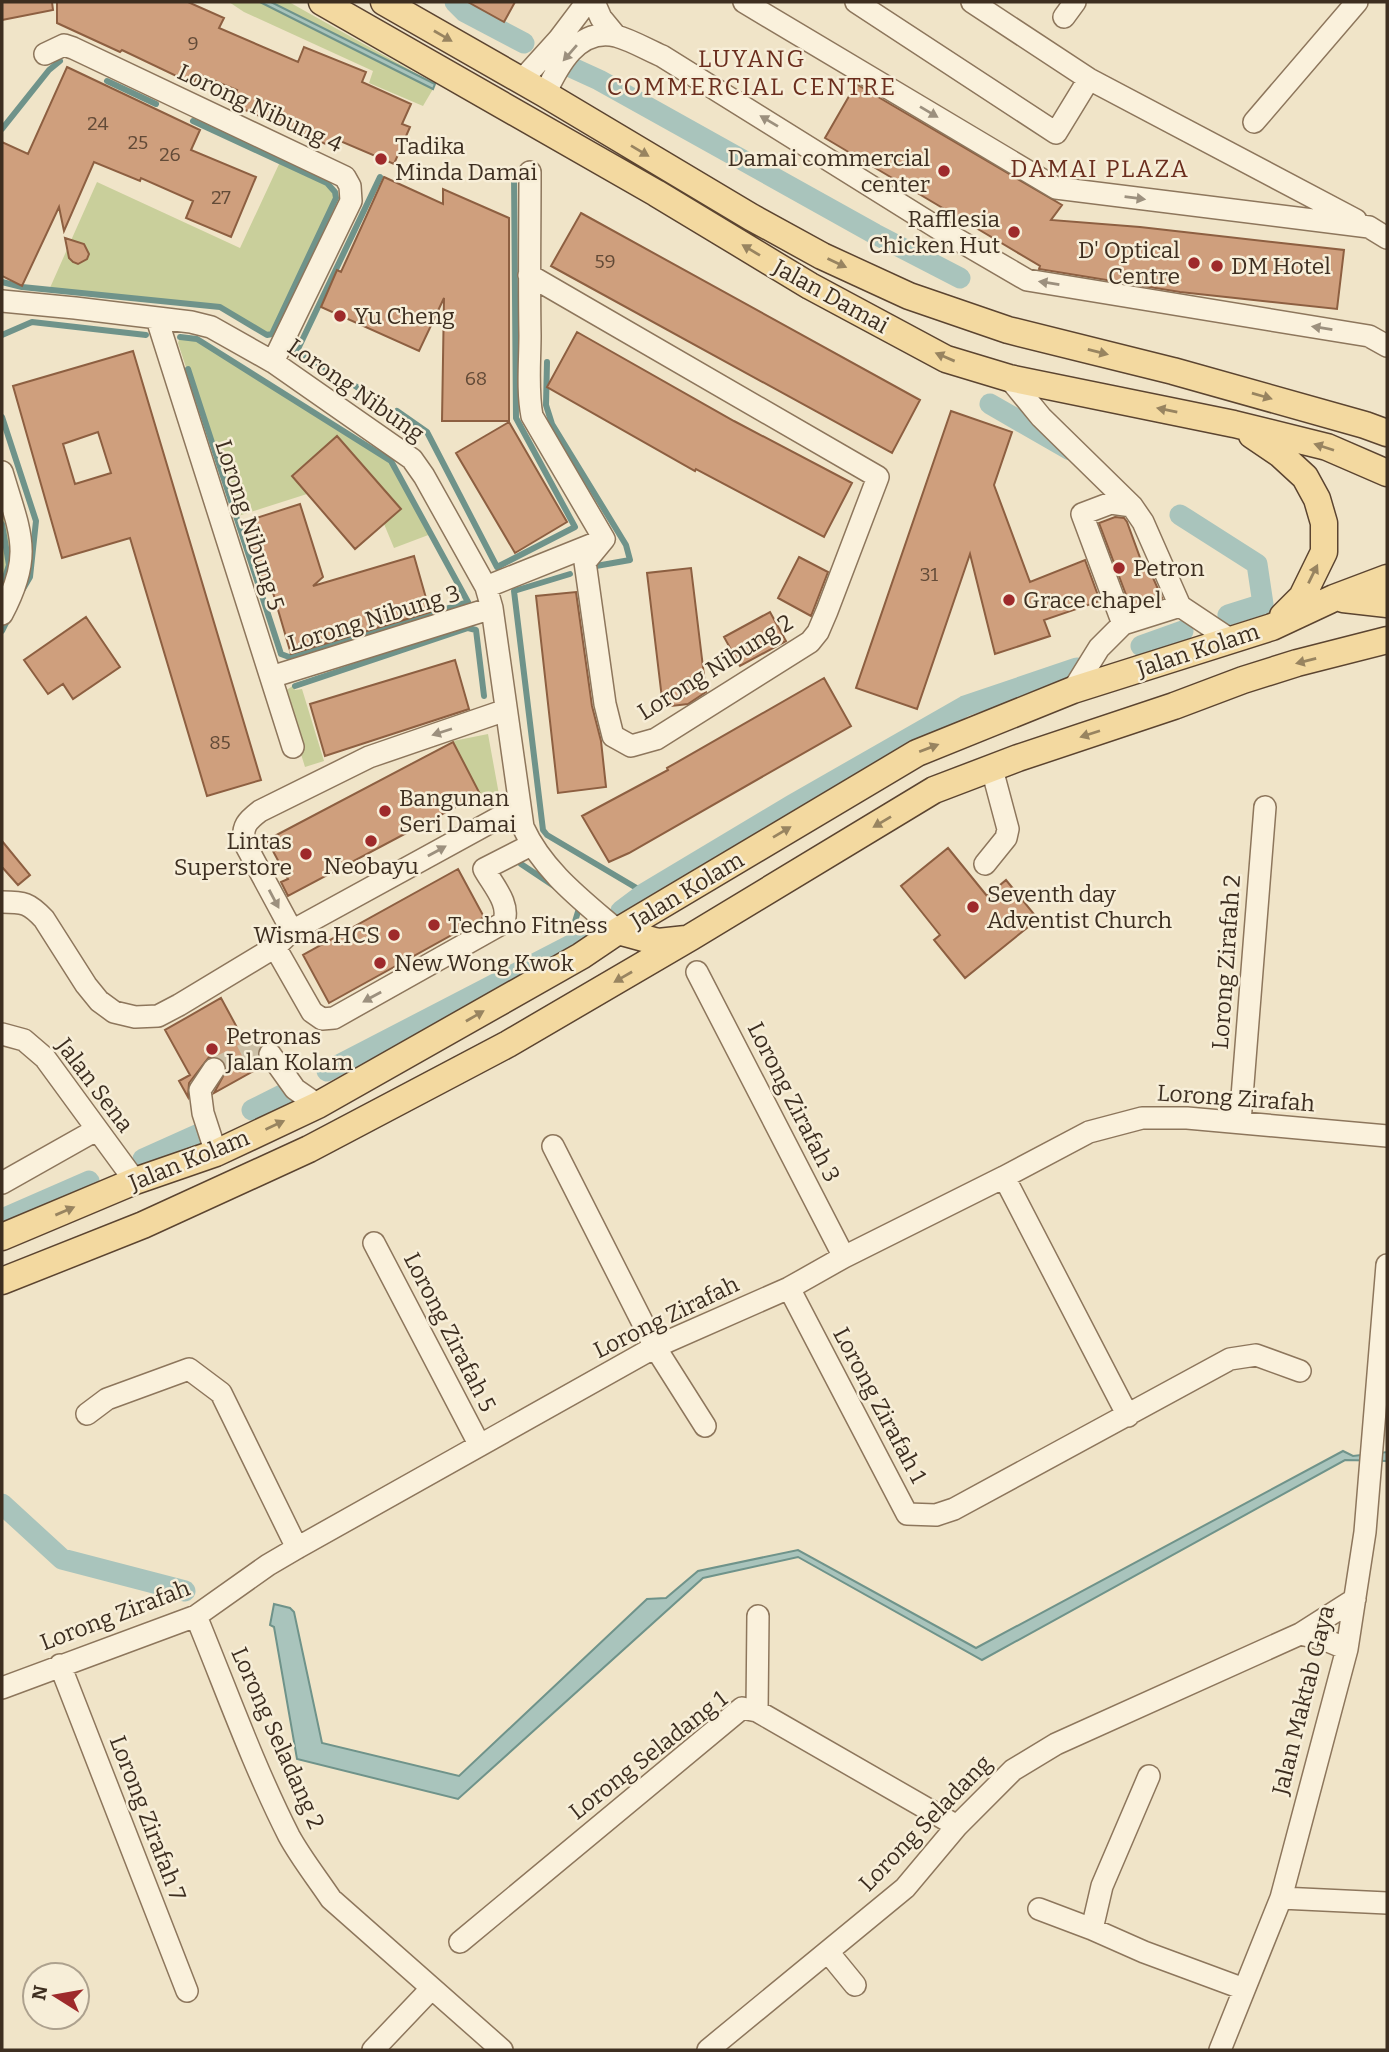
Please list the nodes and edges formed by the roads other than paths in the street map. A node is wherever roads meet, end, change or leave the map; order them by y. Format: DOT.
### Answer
graph roads {
  1 [pos="322,2"];
  2 [pos="384,2"];
  3 [pos="587,2"];
  4 [pos="594,2"];
  5 [pos="744,2"];
  6 [pos="859,2"];
  7 [pos="972,2"];
  8 [pos="1357,2"];
  9 [pos="615,35"];
  10 [pos="44,54"];
  11 [pos="1089,79"];
  12 [pos="521,81"];
  13 [pos="545,94"];
  14 [pos="1254,122"];
  15 [pos="558,137"];
  16 [pos="530,172"];
  17 [pos="1378,232"];
  18 [pos="529,275"];
  19 [pos="3,303"];
  20 [pos="157,318"];
  21 [pos="1387,346"];
  22 [pos="273,362"];
  23 [pos="1009,378"];
  24 [pos="1234,424"];
  25 [pos="1380,429"];
  26 [pos="2,472"];
  27 [pos="1387,473"];
  28 [pos="1132,506"];
  29 [pos="596,548"];
  30 [pos="1387,578"];
  31 [pos="486,587"];
  32 [pos="1334,598"];
  33 [pos="1387,604"];
  34 [pos="1180,606"];
  35 [pos="492,608"];
  36 [pos="2,614"];
  37 [pos="1123,624"];
  38 [pos="1272,627"];
  39 [pos="1231,640"];
  40 [pos="1382,646"];
  41 [pos="271,677"];
  42 [pos="1073,690"];
  43 [pos="506,710"];
  44 [pos="293,747"];
  45 [pos="992,769"];
  46 [pos="520,806"];
  47 [pos="1265,807"];
  48 [pos="467,834"];
  49 [pos="531,845"];
  50 [pos="985,864"];
  51 [pos="484,869"];
  52 [pos="2,902"];
  53 [pos="292,931"];
  54 [pos="618,931"];
  55 [pos="691,937"];
  56 [pos="275,947"];
  57 [pos="698,972"];
  58 [pos="2,1034"];
  59 [pos="270,1054"];
  60 [pos="214,1069"];
  61 [pos="318,1105"];
  62 [pos="1240,1122"];
  63 [pos="96,1130"];
  64 [pos="1387,1136"];
  65 [pos="553,1146"];
  66 [pos="216,1153"];
  67 [pos="1004,1177"];
  68 [pos="135,1181"];
  69 [pos="2,1183"];
  70 [pos="192,1203"];
  71 [pos="2,1237"];
  72 [pos="374,1243"];
  73 [pos="844,1256"];
  74 [pos="1387,1265"];
  75 [pos="2,1281"];
  76 [pos="789,1288"];
  77 [pos="655,1348"];
  78 [pos="1300,1371"];
  79 [pos="87,1414"];
  80 [pos="1128,1416"];
  81 [pos="705,1426"];
  82 [pos="479,1444"];
  83 [pos="296,1548"];
  84 [pos="1355,1599"];
  85 [pos="196,1616"];
  86 [pos="758,1616"];
  87 [pos="1300,1634"];
  88 [pos="1347,1648"];
  89 [pos="60,1665"];
  90 [pos="2,1688"];
  91 [pos="758,1711"];
  92 [pos="1149,1776"];
  93 [pos="957,1826"];
  94 [pos="1280,1898"];
  95 [pos="1387,1903"];
  96 [pos="1039,1909"];
  97 [pos="1091,1929"];
  98 [pos="460,1942"];
  99 [pos="828,1952"];
  100 [pos="855,1985"];
  101 [pos="431,1989"];
  102 [pos="1244,1989"];
  103 [pos="187,1991"];
  104 [pos="373,2050"];
  105 [pos="502,2050"];
  106 [pos="708,2050"];
  107 [pos="1220,2050"];
  1 -- 15 [label="main road, Jalan Damai"];
  2 -- 12 [label="main road, Jalan Damai, one-way"];
  3 -- 12 [label="street"];
  4 -- 9 [label="street"];
  5 -- 17 [label="street, one-way"];
  6 -- 11 [label="street"];
  7 -- 11 [label="street"];
  8 -- 14 [label="street"];
  9 -- 13 [label="street, one-way"];
  21 -- 9 [label="street, one-way"];
  10 -- 22 [label="street, Lorong Nibung 4"];
  11 -- 17 [label="street"];
  12 -- 13 [label="main road, Jalan Damai"];
  12 -- 15 [label="main road"];
  13 -- 25 [label="main road, Jalan Damai, one-way"];
  23 -- 15 [label="main road, Jalan Damai, one-way"];
  16 -- 18 [label="street, Lorong Nibung 2"];
  18 -- 29 [label="street, Lorong Nibung 2"];
  18 -- 29 [label="street, Lorong Nibung 2"];
  19 -- 20 [label="street, Lorong Nibung"];
  20 -- 22 [label="street, Lorong Nibung"];
  20 -- 41 [label="street, Lorong Nibung 5"];
  22 -- 31 [label="street, Lorong Nibung"];
  24 -- 23 [label="main road, Jalan Damai, one-way"];
  23 -- 28 [label="street"];
  27 -- 24 [label="main road, Jalan Damai, one-way"];
  38 -- 24 [label="main road, one-way"];
  26 -- 36 [label="street"];
  28 -- 34 [label="street"];
  28 -- 37 [label="street"];
  29 -- 31 [label="street"];
  30 -- 32 [label="main road, Jalan Kolam"];
  31 -- 35 [label="street, Lorong Nibung"];
  32 -- 33 [label="main road"];
  32 -- 38 [label="main road, Jalan Kolam"];
  34 -- 37 [label="street"];
  34 -- 39 [label="street"];
  35 -- 41 [label="street, Lorong Nibung 3"];
  35 -- 43 [label="street, Lorong Nibung"];
  37 -- 42 [label="street"];
  38 -- 39 [label="main road, Jalan Kolam"];
  39 -- 42 [label="main road, Jalan Kolam"];
  40 -- 45 [label="main road, Jalan Kolam, one-way"];
  41 -- 44 [label="street, Lorong Nibung 5"];
  54 -- 42 [label="main road, Jalan Kolam, one-way"];
  43 -- 46 [label="street, Lorong Nibung"];
  43 -- 53 [label="street, one-way"];
  45 -- 50 [label="street"];
  45 -- 55 [label="main road, Jalan Kolam, one-way"];
  46 -- 48 [label="street"];
  46 -- 49 [label="street, Lorong Nibung"];
  47 -- 62 [label="street, Lorong Zirafah 2"];
  48 -- 51 [label="street"];
  53 -- 48 [label="street, one-way"];
  49 -- 51 [label="street"];
  49 -- 54 [label="street, Lorong Nibung"];
  51 -- 56 [label="street, one-way"];
  52 -- 56 [label="street"];
  53 -- 56 [label="street"];
  54 -- 55 [label="main road"];
  61 -- 54 [label="main road, Jalan Kolam, one-way"];
  55 -- 70 [label="main road, Jalan Kolam, one-way"];
  57 -- 73 [label="street, Lorong Zirafah 3"];
  58 -- 63 [label="street, Jalan Sena"];
  59 -- 61 [label="street"];
  60 -- 66 [label="street"];
  66 -- 61 [label="main road, Jalan Kolam, one-way"];
  62 -- 64 [label="street, Lorong Zirafah"];
  62 -- 67 [label="street, Lorong Zirafah"];
  63 -- 68 [label="street, Jalan Sena"];
  63 -- 69 [label="street"];
  65 -- 77 [label="street"];
  66 -- 68 [label="main road, Jalan Kolam"];
  67 -- 73 [label="street, Lorong Zirafah"];
  67 -- 80 [label="street"];
  68 -- 70 [label="main road"];
  71 -- 68 [label="main road, Jalan Kolam, one-way"];
  70 -- 75 [label="main road, Jalan Kolam"];
  72 -- 82 [label="street, Lorong Zirafah 5"];
  73 -- 76 [label="street, Lorong Zirafah"];
  74 -- 84 [label="street, Jalan Maktab Gaya"];
  76 -- 77 [label="street, Lorong Zirafah"];
  76 -- 80 [label="street, Lorong Zirafah 1"];
  77 -- 81 [label="street"];
  77 -- 82 [label="street, Lorong Zirafah"];
  78 -- 80 [label="street, Lorong Zirafah 1"];
  79 -- 83 [label="street"];
  82 -- 83 [label="street, Lorong Zirafah"];
  83 -- 85 [label="street, Lorong Zirafah"];
  84 -- 87 [label="street, Lorong Seladang"];
  84 -- 88 [label="street, Jalan Maktab Gaya"];
  85 -- 89 [label="street, Lorong Zirafah"];
  85 -- 101 [label="street, Lorong Seladang 2"];
  86 -- 91 [label="street"];
  87 -- 88 [label="street"];
  87 -- 93 [label="street, Lorong Seladang"];
  88 -- 94 [label="street, Jalan Maktab Gaya"];
  89 -- 90 [label="street, Lorong Zirafah"];
  89 -- 103 [label="street, Lorong Zirafah 7"];
  91 -- 93 [label="street, Lorong Seladang 1"];
  91 -- 98 [label="street, Lorong Seladang 1"];
  92 -- 97 [label="street"];
  93 -- 99 [label="street, Lorong Seladang"];
  94 -- 95 [label="street"];
  94 -- 102 [label="street, Jalan Maktab Gaya"];
  96 -- 97 [label="street"];
  97 -- 102 [label="street"];
  99 -- 100 [label="street"];
  99 -- 106 [label="street, Lorong Seladang"];
  101 -- 104 [label="street"];
  101 -- 105 [label="street, Lorong Seladang 2"];
  102 -- 107 [label="street, Jalan Maktab Gaya"];
}
